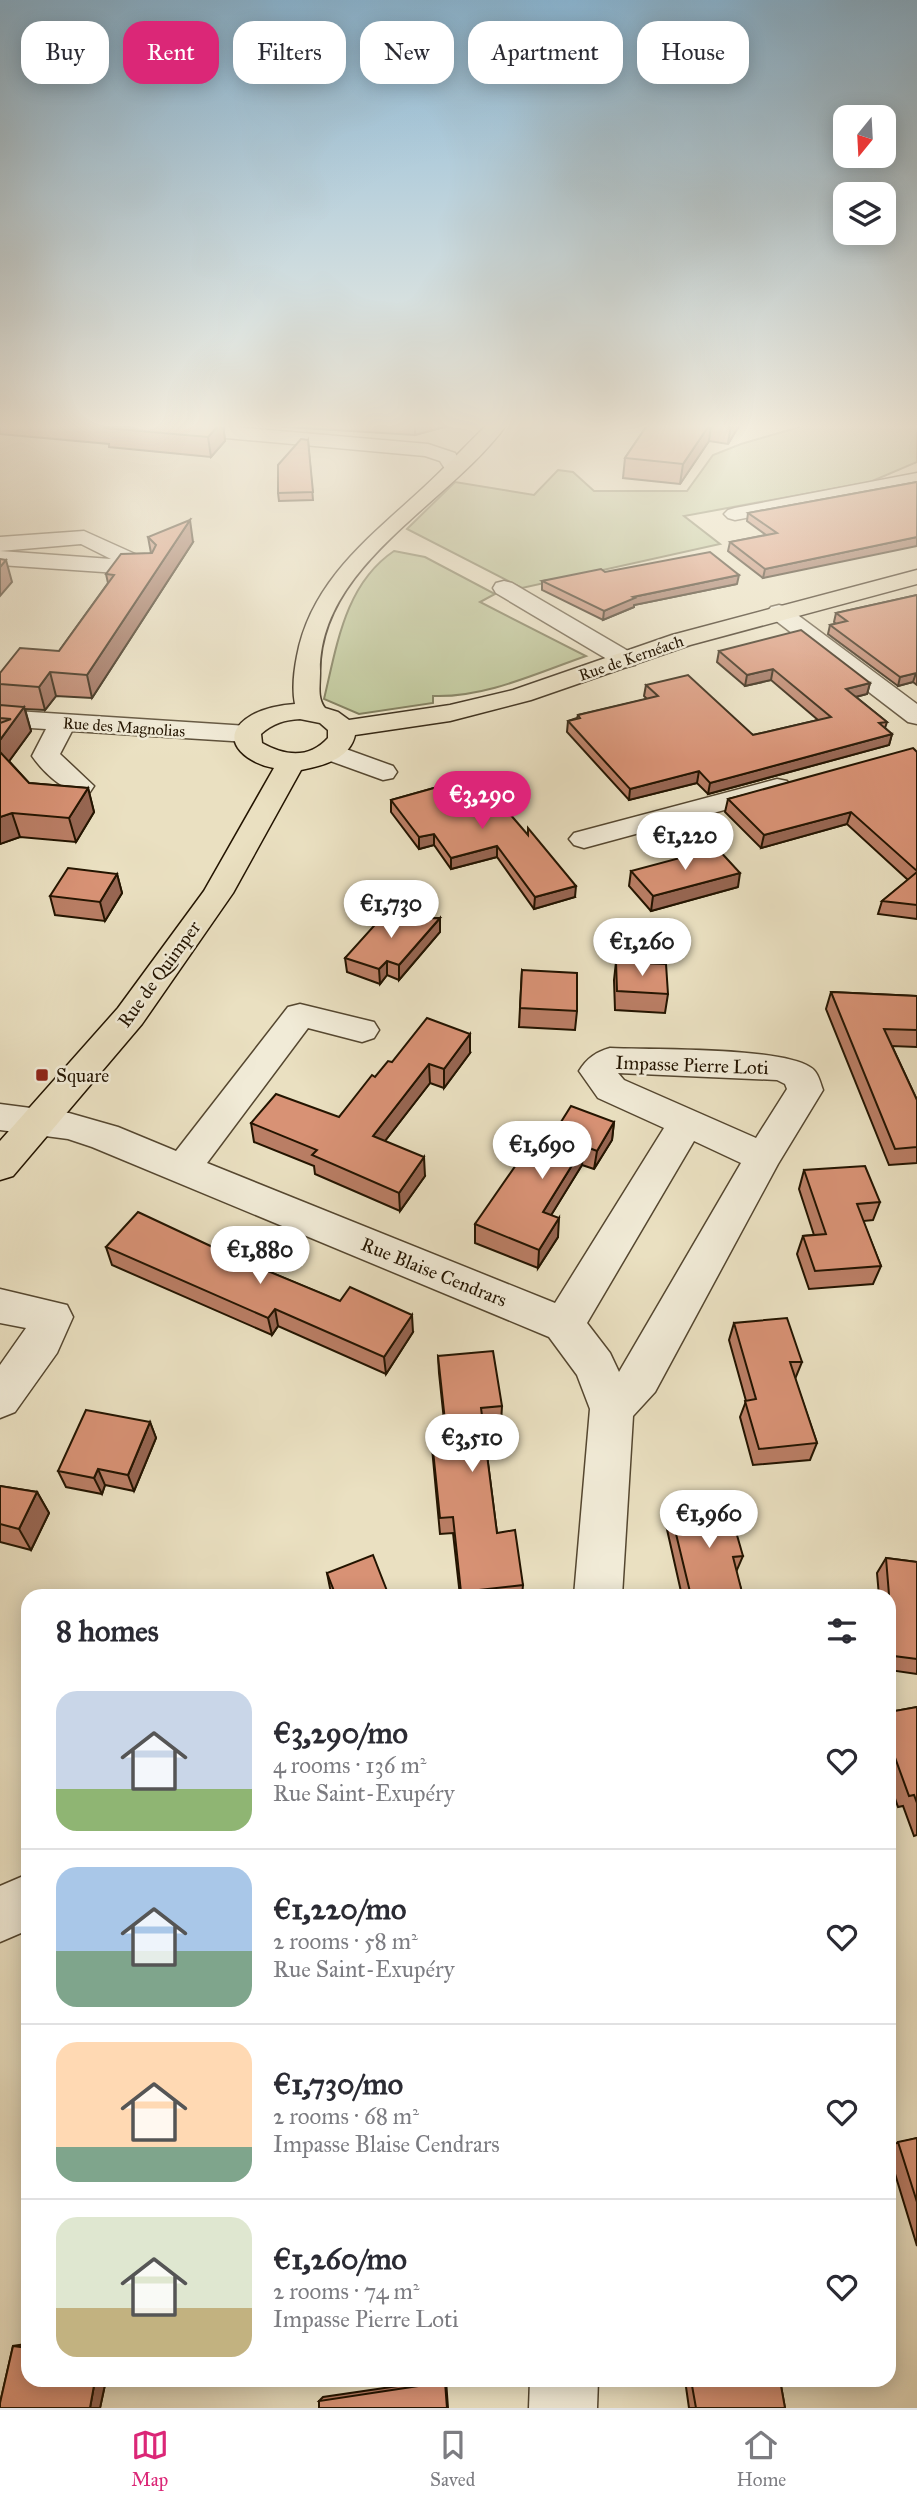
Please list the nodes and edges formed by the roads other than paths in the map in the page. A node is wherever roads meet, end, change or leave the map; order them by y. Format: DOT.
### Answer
graph roads {
  1 [pos="370,536"];
  2 [pos="379,536"];
  3 [pos="0,544"];
  4 [pos="0,558"];
  5 [pos="917,577"];
  6 [pos="504,588"];
  7 [pos="779,612"];
  8 [pos="626,660"];
  9 [pos="284,712"];
  10 [pos="314,712"];
  11 [pos="917,716"];
  12 [pos="0,718"];
  13 [pos="63,723"];
  14 [pos="248,734"];
  15 [pos="337,740"];
  16 [pos="291,763"];
  17 [pos="383,772"];
  18 [pos="797,781"];
  19 [pos="80,786"];
  20 [pos="584,839"];
  21 [pos="362,1030"];
  22 [pos="0,1117"];
  23 [pos="38,1122"];
  24 [pos="686,1123"];
  25 [pos="763,1157"];
  26 [pos="0,1166"];
  27 [pos="183,1168"];
  28 [pos="0,1306"];
  29 [pos="564,1325"];
  30 [pos="0,1399"];
  31 [pos="612,1409"];
  32 [pos="599,1589"];
  33 [pos="21,1905"];
  34 [pos="0,1914"];
  35 [pos="564,2387"];
  36 [pos="563,2408"];
  1 -- 9 [label="main road"];
  2 -- 10 [label="main road"];
  3 -- 4 [label="street"];
  5 -- 7 [label="main road, Rue de Kernéach"];
  6 -- 8 [label="street"];
  7 -- 8 [label="main road, Rue de Kernéach"];
  7 -- 11 [label="street"];
  8 -- 15 [label="main road, Rue de Kernéach"];
  9 -- 10 [label="main road"];
  9 -- 14 [label="main road"];
  10 -- 15 [label="main road"];
  12 -- 13 [label="street, Rue des Magnolias"];
  13 -- 14 [label="street, Rue des Magnolias"];
  13 -- 19 [label="street"];
  14 -- 16 [label="main road"];
  15 -- 16 [label="main road, Rue de Kernéach"];
  15 -- 17 [label="street"];
  16 -- 23 [label="main road, Rue de Quimper"];
  18 -- 20 [label="street"];
  21 -- 27 [label="street"];
  22 -- 23 [label="street, Rue Blaise Cendrars"];
  23 -- 26 [label="main road, Rue de Quimper"];
  23 -- 27 [label="street, Rue Blaise Cendrars"];
  24 -- 25 [label="street, Impasse Pierre Loti"];
  24 -- 25 [label="street, Impasse Pierre Loti"];
  24 -- 29 [label="street"];
  25 -- 31 [label="street, Impasse Pierre Loti"];
  27 -- 29 [label="street, Rue Blaise Cendrars"];
  28 -- 30 [label="street"];
  29 -- 31 [label="street"];
  31 -- 32 [label="street"];
  33 -- 34 [label="street"];
  35 -- 36 [label="street"];
}
